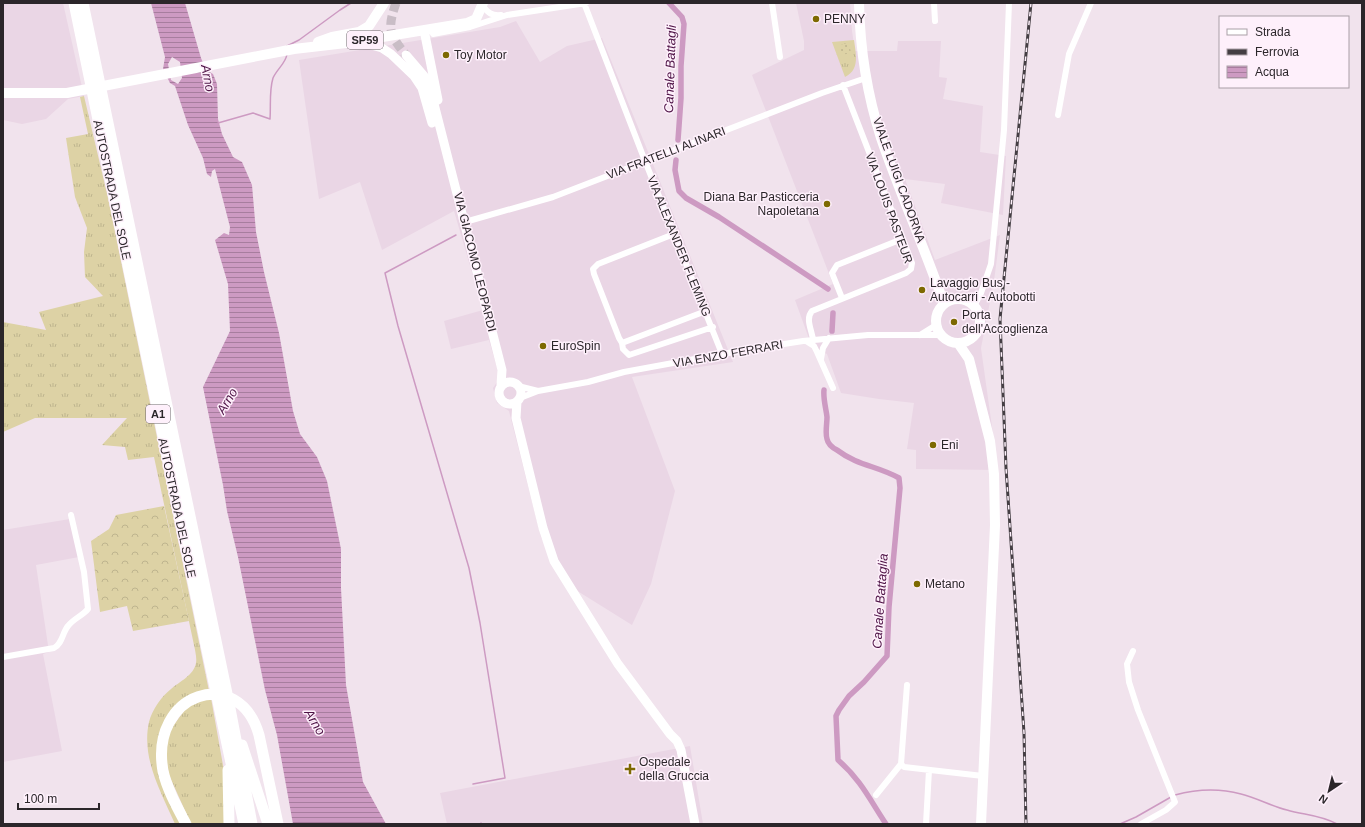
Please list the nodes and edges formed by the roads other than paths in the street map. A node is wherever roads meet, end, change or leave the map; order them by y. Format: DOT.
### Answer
graph roads {
  1 [pos="74,3"];
  2 [pos="83,3"];
  3 [pos="384,3"];
  4 [pos="585,3"];
  5 [pos="772,3"];
  6 [pos="855,3"];
  7 [pos="934,3"];
  8 [pos="1009,3"];
  9 [pos="1091,3"];
  10 [pos="481,4"];
  11 [pos="859,8"];
  12 [pos="507,15"];
  13 [pos="935,21"];
  14 [pos="425,35"];
  15 [pos="377,38"];
  16 [pos="356,41"];
  17 [pos="311,44"];
  18 [pos="294,49"];
  19 [pos="406,55"];
  20 [pos="780,57"];
  21 [pos="866,78"];
  22 [pos="843,86"];
  23 [pos="3,93"];
  24 [pos="1058,115"];
  25 [pos="446,155"];
  26 [pos="645,161"];
  27 [pos="465,222"];
  28 [pos="674,234"];
  29 [pos="902,239"];
  30 [pos="937,284"];
  31 [pos="842,298"];
  32 [pos="954,299"];
  33 [pos="944,304"];
  34 [pos="974,306"];
  35 [pos="706,311"];
  36 [pos="936,325"];
  37 [pos="712,327"];
  38 [pos="920,334"];
  39 [pos="941,335"];
  40 [pos="829,338"];
  41 [pos="813,340"];
  42 [pos="970,340"];
  43 [pos="806,341"];
  44 [pos="622,343"];
  45 [pos="958,343"];
  46 [pos="722,354"];
  47 [pos="821,359"];
  48 [pos="969,359"];
  49 [pos="502,370"];
  50 [pos="516,384"];
  51 [pos="501,385"];
  52 [pos="833,388"];
  53 [pos="538,392"];
  54 [pos="519,400"];
  55 [pos="508,404"];
  56 [pos="516,418"];
  57 [pos="72,515"];
  58 [pos="1133,651"];
  59 [pos="3,657"];
  60 [pos="907,686"];
  61 [pos="229,704"];
  62 [pos="228,750"];
  63 [pos="901,764"];
  64 [pos="929,770"];
  65 [pos="983,776"];
  66 [pos="876,795"];
  67 [pos="186,824"];
  68 [pos="229,824"];
  69 [pos="244,824"];
  70 [pos="252,824"];
  71 [pos="271,824"];
  72 [pos="695,824"];
  73 [pos="926,824"];
  74 [pos="981,824"];
  75 [pos="1141,824"];
  1 -- 62 [label="highway, AUTOSTRADA DEL SOLE / A1"];
  2 -- 61 [label="highway, AUTOSTRADA DEL SOLE / A1"];
  3 -- 17 [label="main road"];
  4 -- 12 [label="street"];
  4 -- 26 [label="street, VIA ALEXANDER FLEMING"];
  5 -- 20 [label="street"];
  6 -- 11 [label="street"];
  7 -- 13 [label="street"];
  8 -- 34 [label="street"];
  9 -- 24 [label="street"];
  10 -- 12 [label="street"];
  10 -- 15 [label="main road, SP59"];
  10 -- 17 [label="main road"];
  11 -- 21 [label="main road, VIALE LUIGI CADORNA"];
  12 -- 14 [label="street"];
  14 -- 15 [label="street"];
  14 -- 25 [label="street, VIA GIACOMO LEOPARDI"];
  15 -- 16 [label="main road, SP59"];
  16 -- 18 [label="main road, SP59"];
  16 -- 25 [label="street, VIA GIACOMO LEOPARDI"];
  17 -- 18 [label="main road"];
  18 -- 23 [label="main road, SP59"];
  19 -- 25 [label="street, VIA GIACOMO LEOPARDI"];
  21 -- 22 [label="street, VIA FRATELLI ALINARI"];
  21 -- 30 [label="main road, VIALE LUIGI CADORNA"];
  22 -- 26 [label="street, VIA FRATELLI ALINARI"];
  22 -- 29 [label="street, VIA LOUIS PASTEUR"];
  25 -- 27 [label="street, VIA GIACOMO LEOPARDI"];
  26 -- 27 [label="street, VIA FRATELLI ALINARI"];
  26 -- 28 [label="street, VIA ALEXANDER FLEMING"];
  27 -- 49 [label="street, VIA GIACOMO LEOPARDI"];
  28 -- 35 [label="street, VIA ALEXANDER FLEMING"];
  28 -- 44 [label="street"];
  29 -- 31 [label="street"];
  29 -- 31 [label="street, VIA LOUIS PASTEUR"];
  30 -- 32 [label="main road, VIALE LUIGI CADORNA"];
  30 -- 33 [label="main road, VIALE LUIGI CADORNA"];
  31 -- 41 [label="street, VIA LOUIS PASTEUR"];
  32 -- 33 [label="main road"];
  32 -- 34 [label="main road"];
  33 -- 36 [label="main road"];
  34 -- 42 [label="main road"];
  35 -- 37 [label="street, VIA ALEXANDER FLEMING"];
  35 -- 44 [label="street"];
  36 -- 38 [label="street"];
  36 -- 39 [label="main road"];
  37 -- 44 [label="street"];
  37 -- 46 [label="street, VIA ALEXANDER FLEMING"];
  38 -- 39 [label="street, VIA ENZO FERRARI"];
  38 -- 40 [label="street, VIA ENZO FERRARI"];
  39 -- 45 [label="main road"];
  40 -- 41 [label="street, VIA ENZO FERRARI"];
  40 -- 47 [label="street"];
  41 -- 43 [label="street, VIA ENZO FERRARI"];
  42 -- 45 [label="main road"];
  42 -- 48 [label="main road"];
  43 -- 46 [label="street, VIA ENZO FERRARI"];
  43 -- 47 [label="street"];
  45 -- 48 [label="main road"];
  46 -- 53 [label="street, VIA ENZO FERRARI"];
  47 -- 52 [label="street"];
  48 -- 65 [label="main road"];
  49 -- 50 [label="street, VIA GIACOMO LEOPARDI"];
  49 -- 51 [label="street, VIA GIACOMO LEOPARDI"];
  50 -- 51 [label="street"];
  50 -- 53 [label="street"];
  50 -- 54 [label="street, VIA GIACOMO LEOPARDI"];
  51 -- 55 [label="street, VIA GIACOMO LEOPARDI"];
  53 -- 54 [label="street, VIA ENZO FERRARI"];
  54 -- 55 [label="street"];
  54 -- 56 [label="street, VIA GIACOMO LEOPARDI"];
  55 -- 56 [label="street, VIA GIACOMO LEOPARDI"];
  56 -- 72 [label="street, VIA GIACOMO LEOPARDI"];
  57 -- 59 [label="street"];
  58 -- 75 [label="street"];
  60 -- 63 [label="street"];
  61 -- 70 [label="highway, AUTOSTRADA DEL SOLE / A1"];
  61 -- 71 [label="highway"];
  62 -- 68 [label="highway"];
  62 -- 69 [label="highway, AUTOSTRADA DEL SOLE / A1"];
  63 -- 64 [label="street"];
  63 -- 66 [label="street"];
  64 -- 65 [label="street"];
  64 -- 73 [label="street"];
  65 -- 74 [label="main road"];
  67 -- 71 [label="highway"];
}
